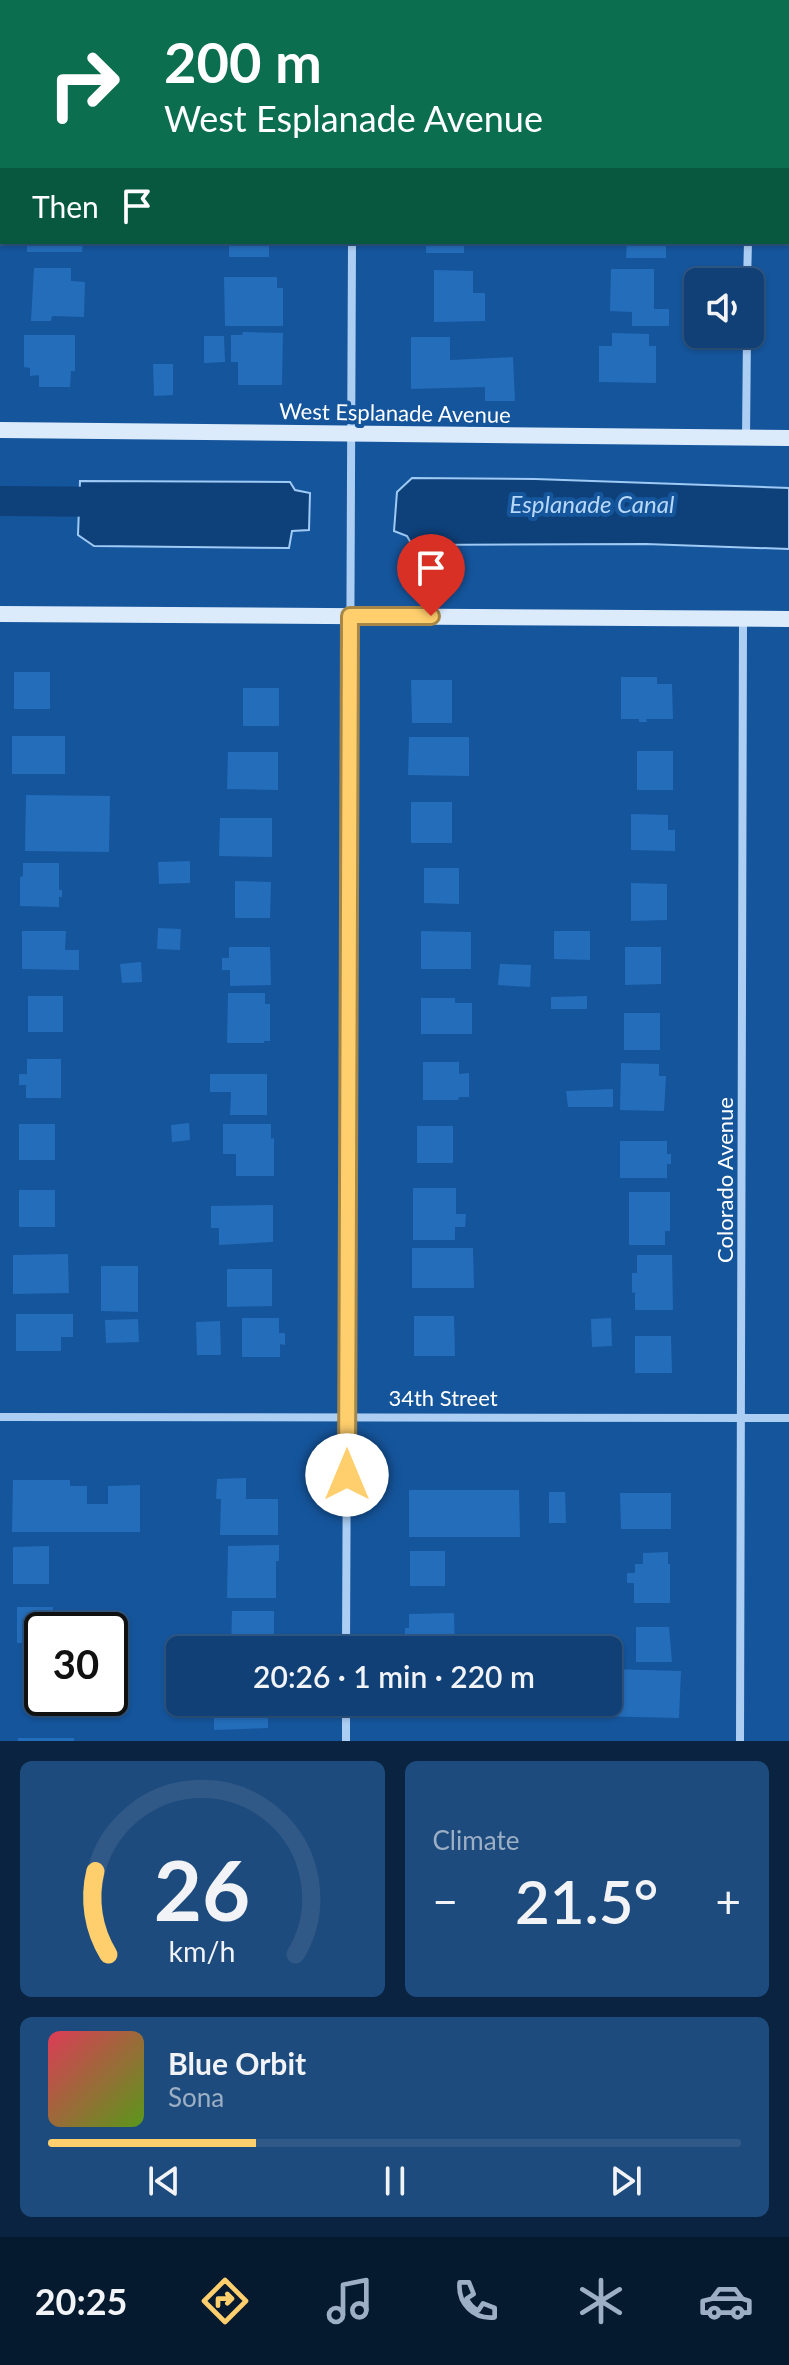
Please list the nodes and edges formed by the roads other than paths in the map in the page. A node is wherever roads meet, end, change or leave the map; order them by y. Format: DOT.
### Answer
graph roads {
  1 [pos="352,244"];
  2 [pos="748,244"];
  3 [pos="747,268"];
  4 [pos="747,348"];
  5 [pos="0,430"];
  6 [pos="350,435"];
  7 [pos="746,438"];
  8 [pos="789,438"];
  9 [pos="0,614"];
  10 [pos="350,616"];
  11 [pos="743,619"];
  12 [pos="789,619"];
  13 [pos="348,1416"];
  14 [pos="0,1417"];
  15 [pos="742,1417"];
  16 [pos="789,1418"];
  17 [pos="346,1636"];
  18 [pos="346,1716"];
  19 [pos="346,1741"];
  20 [pos="740,1741"];
  1 -- 6 [label="street"];
  2 -- 3 [label="street"];
  4 -- 7 [label="street"];
  5 -- 6 [label="main road, West Esplanade Avenue"];
  6 -- 7 [label="main road, West Esplanade Avenue"];
  6 -- 10 [label="street"];
  7 -- 8 [label="main road, West Esplanade Avenue"];
  9 -- 10 [label="main road"];
  10 -- 11 [label="main road"];
  10 -- 13 [label="street"];
  11 -- 12 [label="main road"];
  11 -- 15 [label="street, Colorado Avenue"];
  13 -- 14 [label="street, 34th Street"];
  13 -- 15 [label="street, 34th Street"];
  13 -- 17 [label="street"];
  15 -- 16 [label="street, 34th Street"];
  15 -- 20 [label="street, Colorado Avenue"];
  18 -- 19 [label="street"];
}
